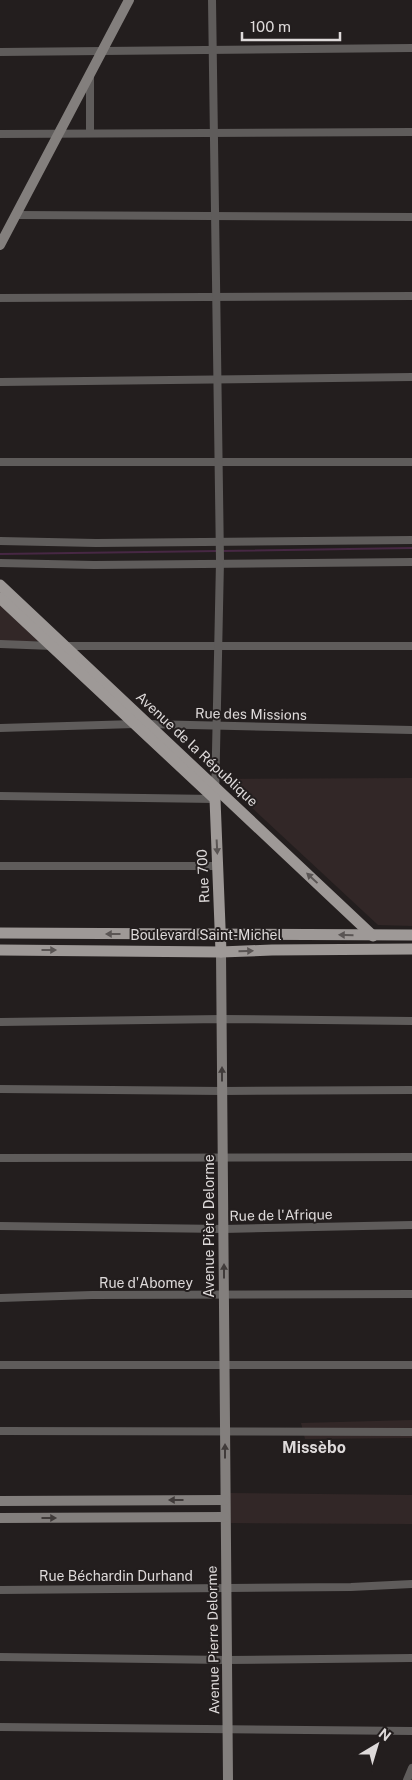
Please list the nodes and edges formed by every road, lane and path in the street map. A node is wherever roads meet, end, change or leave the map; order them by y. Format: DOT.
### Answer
graph roads {
  1 [pos="129,0"];
  2 [pos="212,0"];
  3 [pos="412,48"];
  4 [pos="212,50"];
  5 [pos="102,51"];
  6 [pos="0,52"];
  7 [pos="90,74"];
  8 [pos="412,132"];
  9 [pos="90,133"];
  10 [pos="214,133"];
  11 [pos="0,134"];
  12 [pos="59,134"];
  13 [pos="16,215"];
  14 [pos="215,217"];
  15 [pos="412,217"];
  16 [pos="0,245"];
  17 [pos="412,296"];
  18 [pos="0,298"];
  19 [pos="216,298"];
  20 [pos="412,377"];
  21 [pos="217,378"];
  22 [pos="0,382"];
  23 [pos="218,461"];
  24 [pos="0,462"];
  25 [pos="412,462"];
  26 [pos="412,540"];
  27 [pos="0,541"];
  28 [pos="219,544"];
  29 [pos="220,562"];
  30 [pos="412,562"];
  31 [pos="0,563"];
  32 [pos="0,585"];
  33 [pos="0,598"];
  34 [pos="0,644"];
  35 [pos="51,646"];
  36 [pos="65,646"];
  37 [pos="218,646"];
  38 [pos="412,646"];
  39 [pos="135,724"];
  40 [pos="148,724"];
  41 [pos="217,726"];
  42 [pos="0,728"];
  43 [pos="412,730"];
  44 [pos="215,793"];
  45 [pos="0,796"];
  46 [pos="0,866"];
  47 [pos="218,866"];
  48 [pos="0,933"];
  49 [pos="221,934"];
  50 [pos="412,934"];
  51 [pos="373,936"];
  52 [pos="412,949"];
  53 [pos="0,950"];
  54 [pos="221,952"];
  55 [pos="222,1019"];
  56 [pos="412,1021"];
  57 [pos="0,1022"];
  58 [pos="0,1089"];
  59 [pos="412,1090"];
  60 [pos="222,1091"];
  61 [pos="0,1158"];
  62 [pos="223,1158"];
  63 [pos="412,1158"];
  64 [pos="412,1225"];
  65 [pos="0,1226"];
  66 [pos="223,1229"];
  67 [pos="412,1294"];
  68 [pos="224,1296"];
  69 [pos="0,1298"];
  70 [pos="0,1364"];
  71 [pos="412,1365"];
  72 [pos="224,1366"];
  73 [pos="0,1431"];
  74 [pos="224,1432"];
  75 [pos="412,1432"];
  76 [pos="225,1500"];
  77 [pos="0,1501"];
  78 [pos="225,1517"];
  79 [pos="0,1518"];
  80 [pos="412,1584"];
  81 [pos="227,1588"];
  82 [pos="0,1590"];
  83 [pos="0,1656"];
  84 [pos="412,1658"];
  85 [pos="227,1660"];
  86 [pos="0,1727"];
  87 [pos="228,1730"];
  88 [pos="412,1731"];
  89 [pos="412,1768"];
  90 [pos="228,1780"];
  91 [pos="407,1780"];
  1 -- 5 [label="main road"];
  2 -- 4 [label="street"];
  3 -- 4 [label="street"];
  4 -- 5 [label="street"];
  4 -- 10 [label="street"];
  5 -- 6 [label="street"];
  5 -- 7 [label="main road"];
  7 -- 9 [label="street"];
  7 -- 12 [label="main road"];
  8 -- 10 [label="street"];
  9 -- 10 [label="street"];
  9 -- 12 [label="street"];
  10 -- 14 [label="street"];
  11 -- 12 [label="street"];
  12 -- 13 [label="main road"];
  13 -- 14 [label="street"];
  13 -- 16 [label="main road"];
  14 -- 15 [label="street"];
  14 -- 19 [label="street"];
  17 -- 19 [label="street"];
  18 -- 19 [label="street"];
  19 -- 21 [label="street"];
  20 -- 21 [label="street"];
  21 -- 22 [label="street"];
  21 -- 23 [label="street"];
  23 -- 24 [label="street"];
  23 -- 25 [label="street"];
  23 -- 28 [label="street"];
  26 -- 28 [label="street"];
  27 -- 28 [label="street"];
  28 -- 29 [label="street"];
  29 -- 30 [label="street"];
  29 -- 31 [label="street"];
  29 -- 37 [label="street"];
  32 -- 36 [label="main road, Avenue de la République"];
  33 -- 35 [label="main road, Avenue de la République"];
  34 -- 35 [label="street"];
  35 -- 36 [label="street"];
  35 -- 39 [label="main road, Avenue de la République"];
  36 -- 37 [label="street"];
  36 -- 40 [label="main road, Avenue de la République"];
  37 -- 38 [label="street"];
  37 -- 41 [label="street"];
  39 -- 40 [label="street, Rue des Missions"];
  39 -- 42 [label="street, Rue des Missions"];
  39 -- 44 [label="main road, Avenue de la République"];
  40 -- 41 [label="street, Rue des Missions"];
  40 -- 44 [label="main road, Avenue de la République"];
  41 -- 43 [label="street, Rue des Missions"];
  41 -- 44 [label="street"];
  44 -- 45 [label="street"];
  44 -- 47 [label="main road, Rue 700, one-way"];
  51 -- 44 [label="main road, Avenue de la République, one-way"];
  46 -- 47 [label="street"];
  47 -- 49 [label="main road, Rue 700"];
  49 -- 48 [label="main road, Boulevard Saint-Michel, one-way"];
  51 -- 49 [label="main road, Boulevard Saint-Michel, one-way"];
  49 -- 54 [label="main road, Rue 700"];
  50 -- 51 [label="main road, Boulevard Saint-Michel"];
  54 -- 52 [label="main road, Boulevard Saint-Michel, one-way"];
  53 -- 54 [label="main road, Boulevard Saint-Michel, one-way"];
  54 -- 55 [label="main road, Avenue Pière Delorme"];
  55 -- 56 [label="street"];
  55 -- 57 [label="street"];
  60 -- 55 [label="main road, Avenue Pière Delorme, one-way"];
  58 -- 60 [label="street"];
  59 -- 60 [label="street"];
  60 -- 62 [label="main road, Avenue Pière Delorme"];
  61 -- 62 [label="street"];
  62 -- 63 [label="street"];
  62 -- 66 [label="main road, Avenue Pière Delorme"];
  64 -- 66 [label="street, Rue de l'Afrique"];
  65 -- 66 [label="street, Rue de l'Afrique"];
  68 -- 66 [label="main road, Avenue Pière Delorme, one-way"];
  67 -- 68 [label="street, Rue d'Abomey"];
  68 -- 69 [label="street, Rue d'Abomey"];
  68 -- 72 [label="main road, Avenue Pière Delorme"];
  70 -- 72 [label="street"];
  71 -- 72 [label="street"];
  72 -- 74 [label="main road, Avenue Pière Delorme"];
  73 -- 74 [label="street"];
  74 -- 75 [label="street"];
  76 -- 74 [label="main road, Avenue Pière Delorme, one-way"];
  76 -- 77 [label="main road, one-way"];
  76 -- 78 [label="main road, Avenue Pierre Delorme"];
  79 -- 78 [label="main road, one-way"];
  78 -- 81 [label="main road, Avenue Pierre Delorme"];
  80 -- 81 [label="street, Rue Béchardin Durhand"];
  81 -- 82 [label="street, Rue Béchardin Durhand"];
  81 -- 85 [label="main road, Avenue Pierre Delorme"];
  83 -- 85 [label="street"];
  84 -- 85 [label="street"];
  85 -- 87 [label="main road, Avenue Pierre Delorme"];
  86 -- 87 [label="street"];
  87 -- 88 [label="street"];
  87 -- 90 [label="main road, Avenue Pierre Delorme"];
  89 -- 91 [label="street"];
}
